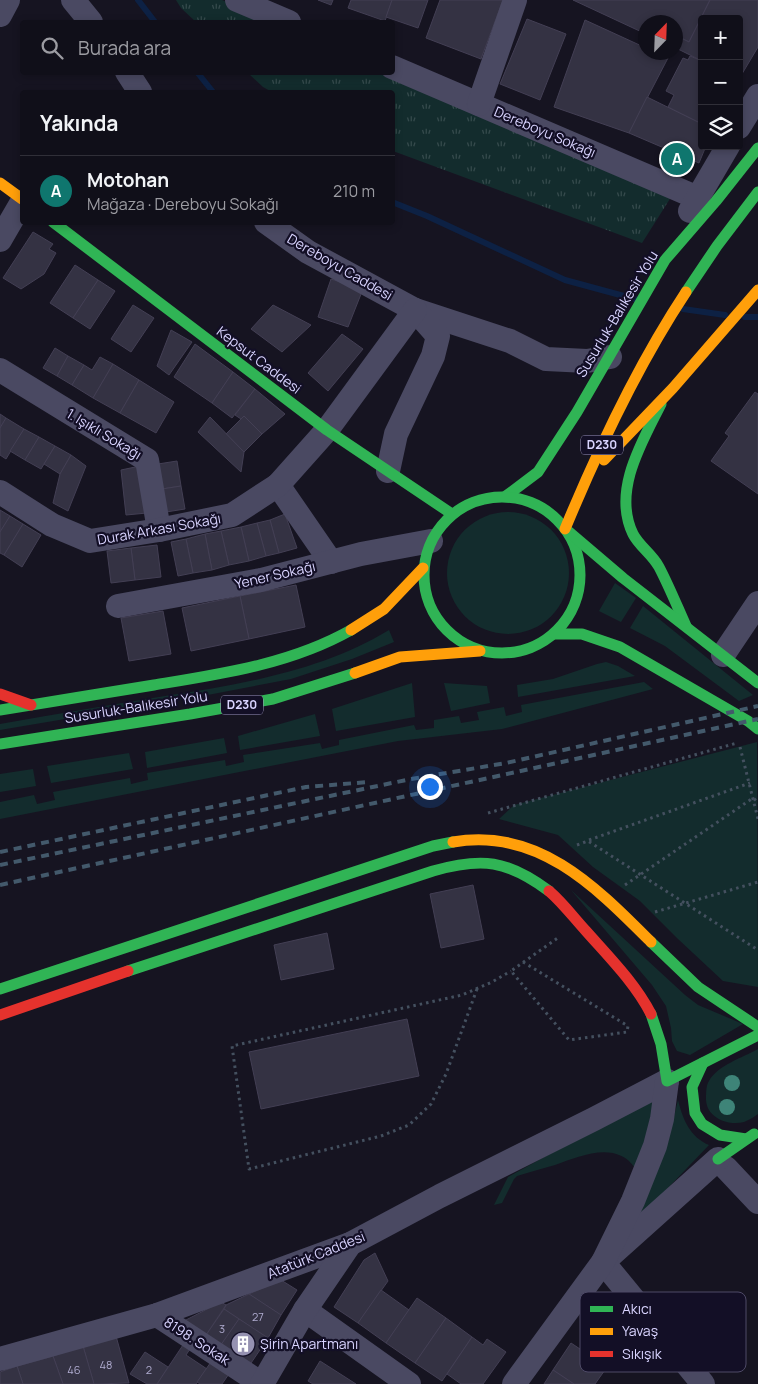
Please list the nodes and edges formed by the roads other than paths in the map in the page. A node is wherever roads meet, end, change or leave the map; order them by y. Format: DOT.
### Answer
graph roads {
  1 [pos="8,0"];
  2 [pos="74,0"];
  3 [pos="237,0"];
  4 [pos="515,0"];
  5 [pos="0,15"];
  6 [pos="90,20"];
  7 [pos="284,20"];
  8 [pos="395,68"];
  9 [pos="128,75"];
  10 [pos="139,90"];
  11 [pos="758,96"];
  12 [pos="479,104"];
  13 [pos="743,120"];
  14 [pos="758,148"];
  15 [pos="726,150"];
  16 [pos="0,183"];
  17 [pos="758,192"];
  18 [pos="698,198"];
  19 [pos="20,199"];
  20 [pos="20,205"];
  21 [pos="57,225"];
  22 [pos="270,225"];
  23 [pos="0,240"];
  24 [pos="665,260"];
  25 [pos="758,290"];
  26 [pos="416,310"];
  27 [pos="610,357"];
  28 [pos="0,370"];
  29 [pos="665,396"];
  30 [pos="327,430"];
  31 [pos="388,471"];
  32 [pos="585,479"];
  33 [pos="278,485"];
  34 [pos="0,492"];
  35 [pos="506,496"];
  36 [pos="452,514"];
  37 [pos="160,530"];
  38 [pos="567,530"];
  39 [pos="431,541"];
  40 [pos="331,562"];
  41 [pos="423,568"];
  42 [pos="758,603"];
  43 [pos="118,606"];
  44 [pos="686,626"];
  45 [pos="555,634"];
  46 [pos="480,651"];
  47 [pos="723,655"];
  48 [pos="758,683"];
  49 [pos="0,694"];
  50 [pos="31,705"];
  51 [pos="0,710"];
  52 [pos="758,729"];
  53 [pos="0,744"];
  54 [pos="0,989"];
  55 [pos="0,1015"];
  56 [pos="758,1027"];
  57 [pos="758,1035"];
  58 [pos="703,1063"];
  59 [pos="667,1081"];
  60 [pos="758,1131"];
  61 [pos="746,1140"];
  62 [pos="722,1163"];
  63 [pos="758,1202"];
  64 [pos="350,1244"];
  65 [pos="603,1262"];
  66 [pos="581,1292"];
  67 [pos="628,1292"];
  68 [pos="580,1294"];
  69 [pos="305,1310"];
  70 [pos="157,1315"];
  71 [pos="0,1359"];
  72 [pos="693,1372"];
  73 [pos="262,1384"];
  74 [pos="409,1384"];
  75 [pos="514,1384"];
  76 [pos="703,1384"];
  1 -- 5 [label="street"];
  2 -- 6 [label="street"];
  3 -- 7 [label="street"];
  4 -- 12 [label="street"];
  8 -- 12 [label="street, Dereboyu Sokağı"];
  9 -- 10 [label="street"];
  11 -- 13 [label="street"];
  12 -- 18 [label="street, Dereboyu Sokağı"];
  14 -- 24 [label="main road, Susurluk-Balıkesir Yolu / D230"];
  15 -- 18 [label="street"];
  16 -- 19 [label="main road"];
  17 -- 32 [label="main road, D230"];
  18 -- 24 [label="street"];
  20 -- 23 [label="street"];
  21 -- 30 [label="main road, Kepsut Caddesi"];
  22 -- 26 [label="street, Dereboyu Caddesi"];
  24 -- 27 [label="main road, Susurluk-Balıkesir Yolu / D230"];
  25 -- 29 [label="main road"];
  26 -- 27 [label="street"];
  26 -- 30 [label="street, Durak Arkası Sokağı"];
  26 -- 31 [label="street"];
  27 -- 35 [label="main road, Susurluk-Balıkesir Yolu / D230"];
  28 -- 37 [label="street, 1. Işıklı Sokağı"];
  29 -- 32 [label="main road"];
  29 -- 44 [label="main road"];
  30 -- 31 [label="main road, Kepsut Caddesi"];
  30 -- 33 [label="street, Durak Arkası Sokağı"];
  31 -- 36 [label="main road, Kepsut Caddesi"];
  32 -- 38 [label="main road, D230"];
  33 -- 37 [label="street, Durak Arkası Sokağı"];
  33 -- 40 [label="street"];
  34 -- 37 [label="street, Durak Arkası Sokağı"];
  35 -- 36 [label="main road"];
  35 -- 38 [label="main road"];
  36 -- 39 [label="main road"];
  38 -- 44 [label="main road"];
  38 -- 45 [label="main road"];
  39 -- 40 [label="street, Yener Sokağı"];
  39 -- 41 [label="main road"];
  40 -- 43 [label="street, Yener Sokağı"];
  41 -- 46 [label="main road"];
  41 -- 50 [label="main road, Susurluk-Balıkesir Yolu"];
  42 -- 47 [label="street"];
  44 -- 47 [label="main road"];
  45 -- 46 [label="main road"];
  45 -- 52 [label="main road"];
  46 -- 53 [label="main road, Susurluk-Balıkesir Yolu / D230"];
  47 -- 48 [label="main road"];
  49 -- 50 [label="main road"];
  50 -- 51 [label="main road, Susurluk-Balıkesir Yolu"];
  54 -- 56 [label="main road"];
  55 -- 59 [label="main road"];
  57 -- 58 [label="main road"];
  58 -- 59 [label="main road"];
  58 -- 61 [label="main road"];
  59 -- 64 [label="street, Atatürk Caddesi"];
  59 -- 65 [label="street"];
  60 -- 61 [label="main road"];
  61 -- 62 [label="main road"];
  62 -- 63 [label="street"];
  62 -- 65 [label="street"];
  64 -- 69 [label="street"];
  64 -- 70 [label="street, Atatürk Caddesi"];
  65 -- 66 [label="street"];
  65 -- 67 [label="street"];
  68 -- 75 [label="street"];
  69 -- 73 [label="street"];
  69 -- 74 [label="street"];
  70 -- 71 [label="street, Atatürk Caddesi"];
  70 -- 73 [label="street, 8198. Sokak"];
  72 -- 76 [label="street"];
}
